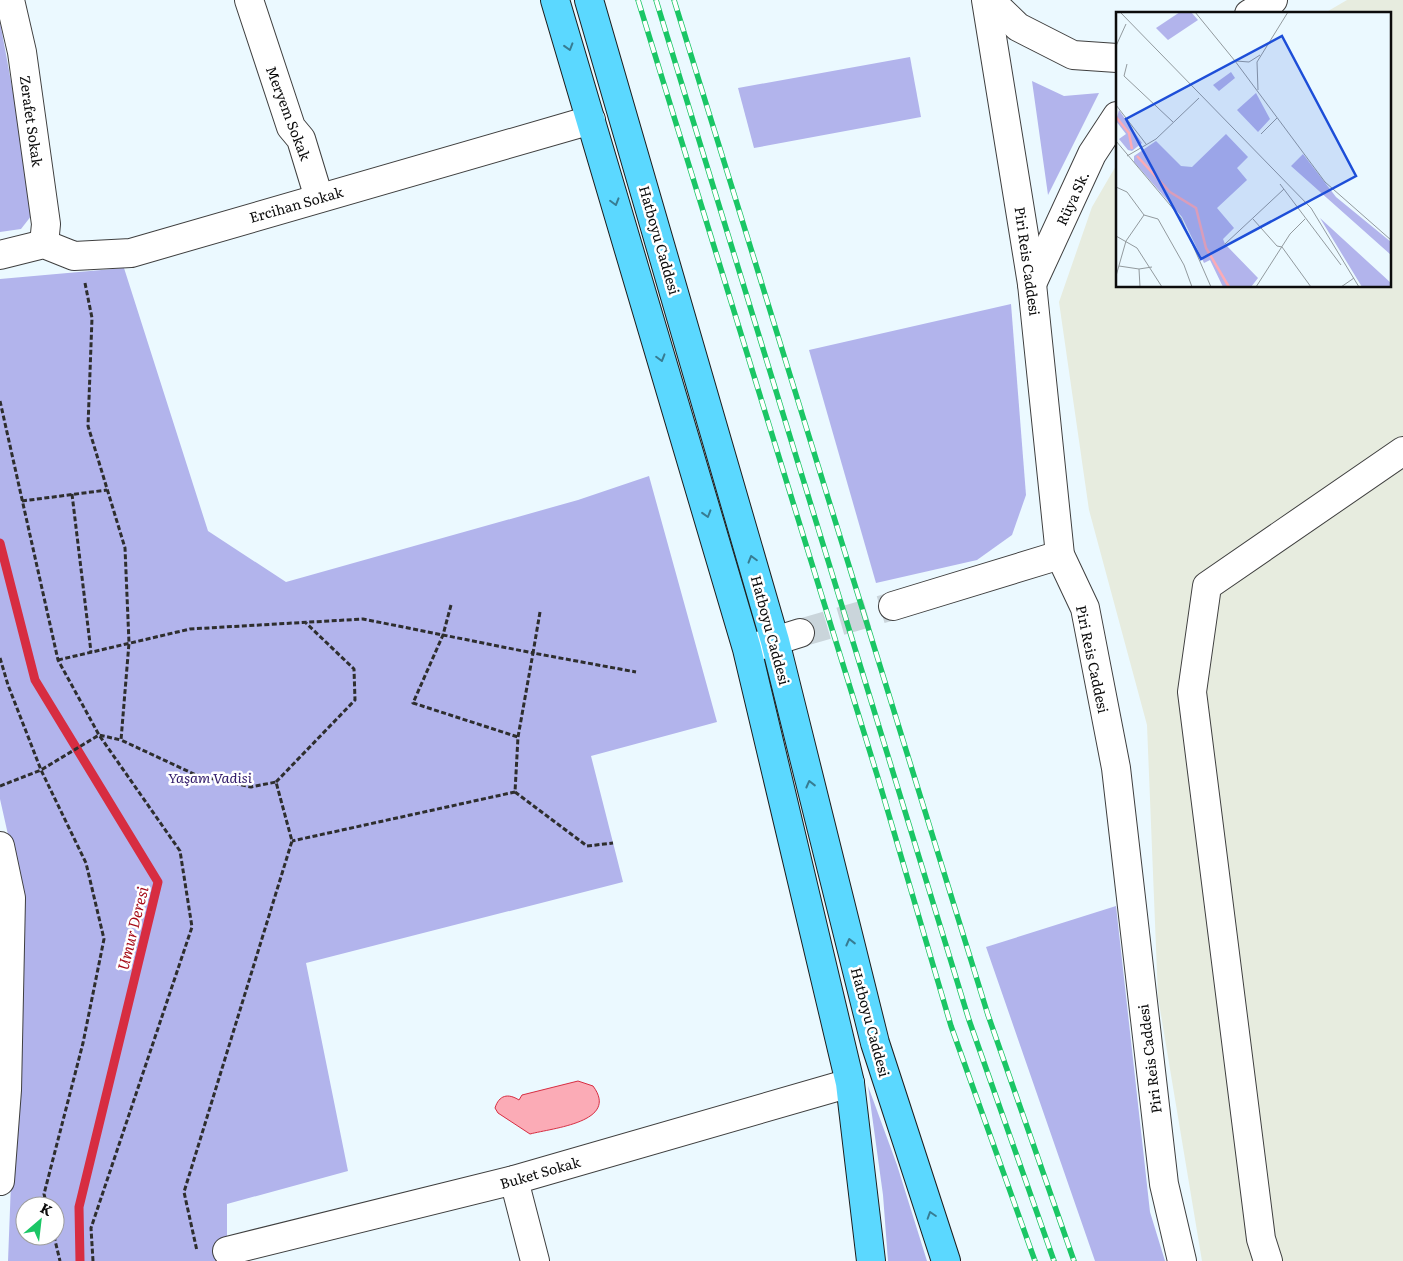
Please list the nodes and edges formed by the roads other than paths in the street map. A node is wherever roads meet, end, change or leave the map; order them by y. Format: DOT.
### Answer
graph roads {
  1 [pos="10,0"];
  2 [pos="249,0"];
  3 [pos="555,0"];
  4 [pos="589,0"];
  5 [pos="988,0"];
  6 [pos="1273,0"];
  7 [pos="1252,12"];
  8 [pos="1116,58"];
  9 [pos="1116,118"];
  10 [pos="592,120"];
  11 [pos="318,198"];
  12 [pos="44,244"];
  13 [pos="0,255"];
  14 [pos="1032,284"];
  15 [pos="1403,451"];
  16 [pos="1060,554"];
  17 [pos="893,606"];
  18 [pos="788,637"];
  19 [pos="747,650"];
  20 [pos="0,846"];
  21 [pos="850,1084"];
  22 [pos="514,1180"];
  23 [pos="0,1181"];
  24 [pos="227,1251"];
  25 [pos="535,1261"];
  26 [pos="871,1261"];
  27 [pos="946,1261"];
  28 [pos="1182,1261"];
  29 [pos="1268,1261"];
  1 -- 12 [label="street, Zerafet Sokak"];
  2 -- 11 [label="street, Meryem Sokak"];
  3 -- 10 [label="main road, Hatboyu Caddesi, one-way"];
  18 -- 4 [label="main road, Hatboyu Caddesi, one-way"];
  5 -- 8 [label="street"];
  5 -- 14 [label="street, Piri Reis Caddesi"];
  6 -- 7 [label="street"];
  9 -- 14 [label="street, Rüya Sk."];
  10 -- 11 [label="street, Ercihan Sokak"];
  10 -- 19 [label="main road, Hatboyu Caddesi, one-way"];
  11 -- 12 [label="street, Ercihan Sokak"];
  12 -- 13 [label="street"];
  14 -- 16 [label="street, Piri Reis Caddesi"];
  15 -- 29 [label="street"];
  16 -- 17 [label="street"];
  16 -- 28 [label="street, Piri Reis Caddesi"];
  18 -- 19 [label="street"];
  27 -- 18 [label="main road, Hatboyu Caddesi, one-way"];
  19 -- 21 [label="main road, Hatboyu Caddesi"];
  20 -- 23 [label="street"];
  21 -- 22 [label="street, Buket Sokak"];
  21 -- 26 [label="main road, Hatboyu Caddesi"];
  22 -- 24 [label="street, Buket Sokak"];
  22 -- 25 [label="street"];
}
